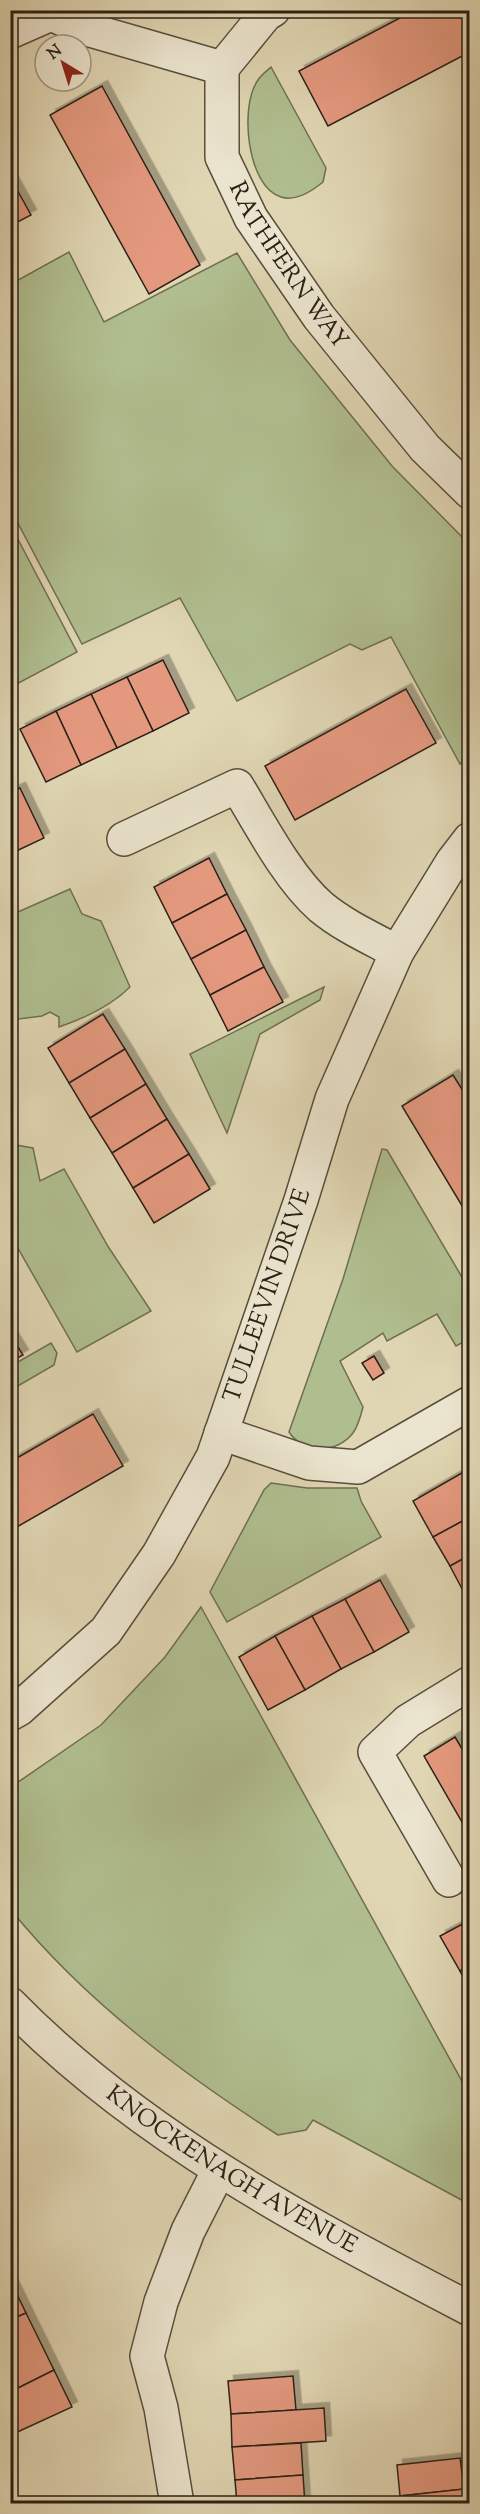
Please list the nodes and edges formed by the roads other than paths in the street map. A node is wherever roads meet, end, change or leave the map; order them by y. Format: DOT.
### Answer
graph roads {
  1 [pos="273,10"];
  2 [pos="10,32"];
  3 [pos="222,68"];
  4 [pos="466,483"];
  5 [pos="470,838"];
  6 [pos="124,839"];
  7 [pos="397,952"];
  8 [pos="470,1403"];
  9 [pos="221,1433"];
  10 [pos="470,1683"];
  11 [pos="10,1714"];
  12 [pos="449,1880"];
  13 [pos="10,2004"];
  14 [pos="219,2170"];
  15 [pos="470,2309"];
  16 [pos="177,2504"];
  1 -- 3 [label="street"];
  2 -- 3 [label="street"];
  3 -- 4 [label="street, RATHFERN WAY"];
  5 -- 7 [label="street, TULLEEVIN DRIVE"];
  6 -- 7 [label="street"];
  7 -- 9 [label="street, TULLEEVIN DRIVE"];
  8 -- 9 [label="street"];
  9 -- 11 [label="street, TULLEEVIN DRIVE"];
  10 -- 12 [label="street"];
  13 -- 14 [label="street, KNOCKENAGH AVENUE"];
  14 -- 15 [label="street, KNOCKENAGH AVENUE"];
  14 -- 16 [label="street"];
}
